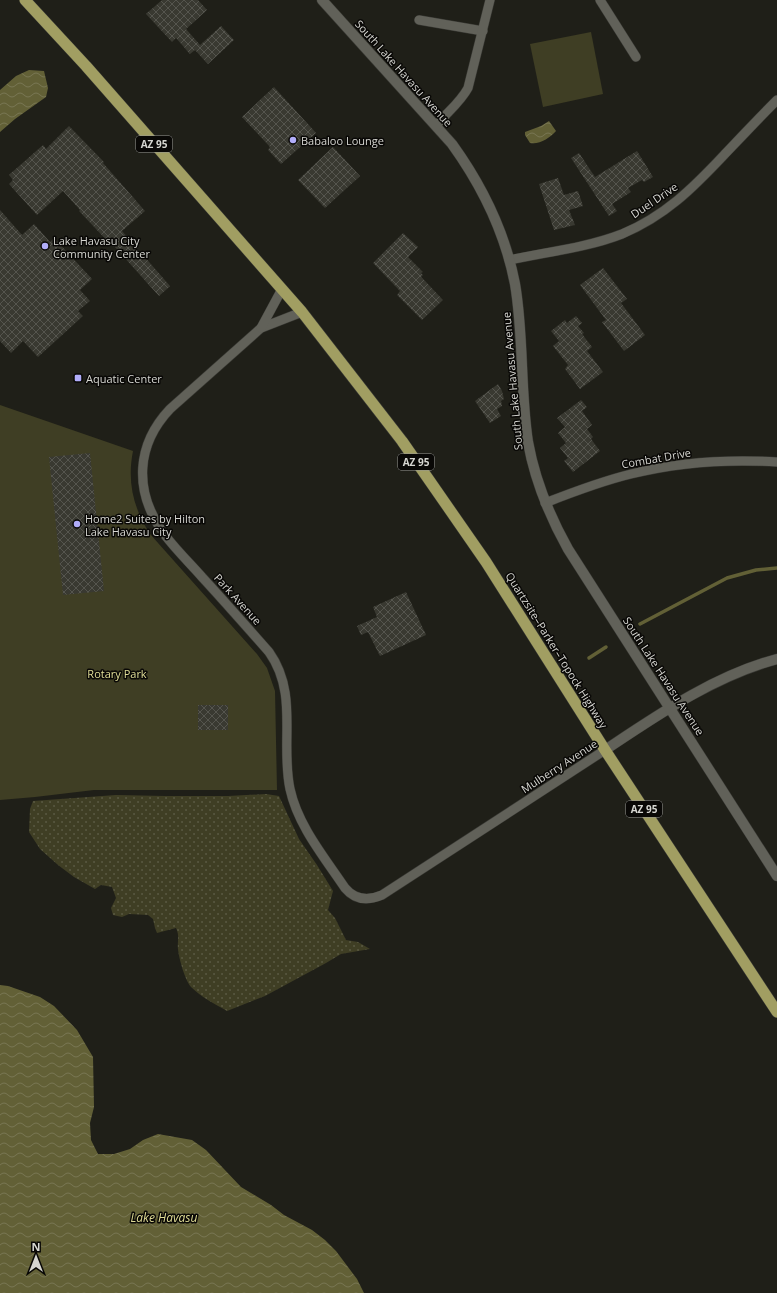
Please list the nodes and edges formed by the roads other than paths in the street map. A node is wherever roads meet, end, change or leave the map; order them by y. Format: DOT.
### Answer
graph roads {
  1 [pos="25,0"];
  2 [pos="322,0"];
  3 [pos="490,0"];
  4 [pos="600,0"];
  5 [pos="419,20"];
  6 [pos="482,31"];
  7 [pos="636,57"];
  8 [pos="777,100"];
  9 [pos="436,126"];
  10 [pos="509,260"];
  11 [pos="282,289"];
  12 [pos="302,312"];
  13 [pos="261,328"];
  14 [pos="777,462"];
  15 [pos="545,503"];
  16 [pos="777,659"];
  17 [pos="669,708"];
  18 [pos="605,750"];
  19 [pos="777,876"];
  20 [pos="382,895"];
  21 [pos="777,1012"];
  1 -- 11 [label="highway, AZ 95"];
  2 -- 9 [label="main road, South Lake Havasu Avenue"];
  3 -- 6 [label="street"];
  4 -- 7 [label="street"];
  5 -- 6 [label="street"];
  6 -- 9 [label="street"];
  8 -- 10 [label="street, Duel Drive"];
  9 -- 10 [label="main road, South Lake Havasu Avenue"];
  10 -- 15 [label="main road, South Lake Havasu Avenue"];
  11 -- 12 [label="highway, AZ 95"];
  11 -- 13 [label="street, Park Avenue"];
  12 -- 13 [label="street, Park Avenue"];
  12 -- 18 [label="highway, Quartzsite–Parker–Topock Highway / AZ 95"];
  13 -- 20 [label="street, Park Avenue"];
  14 -- 15 [label="street, Combat Drive"];
  15 -- 17 [label="main road, South Lake Havasu Avenue"];
  16 -- 17 [label="main road, Mulberry Avenue"];
  17 -- 18 [label="main road, Mulberry Avenue"];
  17 -- 19 [label="main road, South Lake Havasu Avenue"];
  18 -- 20 [label="street, Mulberry Avenue"];
  18 -- 21 [label="highway, Quartzsite–Parker–Topock Highway / AZ 95"];
}
